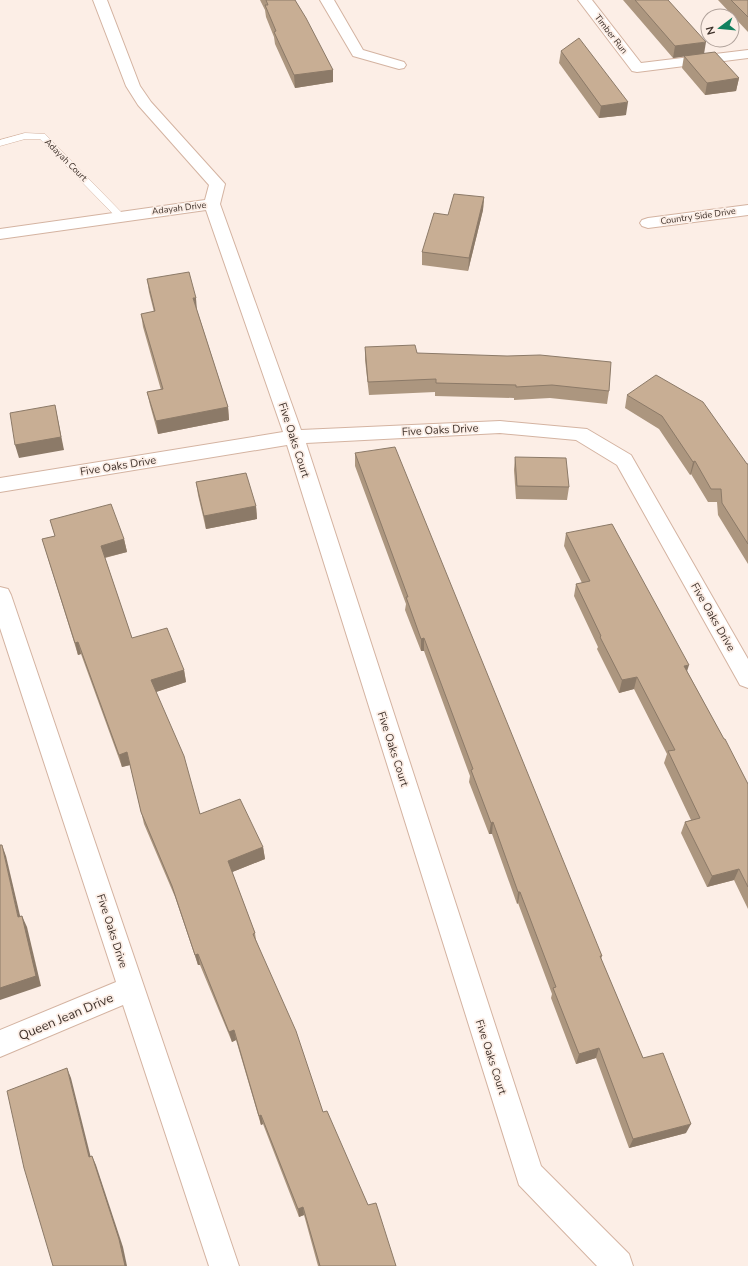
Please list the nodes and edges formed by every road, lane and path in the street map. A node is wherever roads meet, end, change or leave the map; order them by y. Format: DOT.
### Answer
graph roads {
  1 [pos="100,0"];
  2 [pos="327,0"];
  3 [pos="585,0"];
  4 [pos="748,54"];
  5 [pos="399,66"];
  6 [pos="0,144"];
  7 [pos="212,204"];
  8 [pos="748,210"];
  9 [pos="120,216"];
  10 [pos="648,223"];
  11 [pos="0,234"];
  12 [pos="294,437"];
  13 [pos="0,485"];
  14 [pos="0,595"];
  15 [pos="748,679"];
  16 [pos="131,989"];
  17 [pos="0,1044"];
  18 [pos="618,1265"];
  19 [pos="224,1266"];
  1 -- 7 [label="street, Adayah Drive"];
  2 -- 5 [label="street"];
  3 -- 4 [label="street, Timber Run"];
  6 -- 9 [label="lane, Adayah Court"];
  7 -- 9 [label="street, Adayah Drive"];
  7 -- 12 [label="street, Five Oaks Court"];
  8 -- 10 [label="street, Country Side Drive"];
  9 -- 11 [label="street, Adayah Drive"];
  12 -- 13 [label="street, Five Oaks Drive"];
  12 -- 15 [label="street, Five Oaks Drive"];
  12 -- 18 [label="street, Five Oaks Court"];
  14 -- 16 [label="street, Five Oaks Drive"];
  16 -- 17 [label="street, Queen Jean Drive"];
  16 -- 19 [label="street, Five Oaks Drive"];
}
